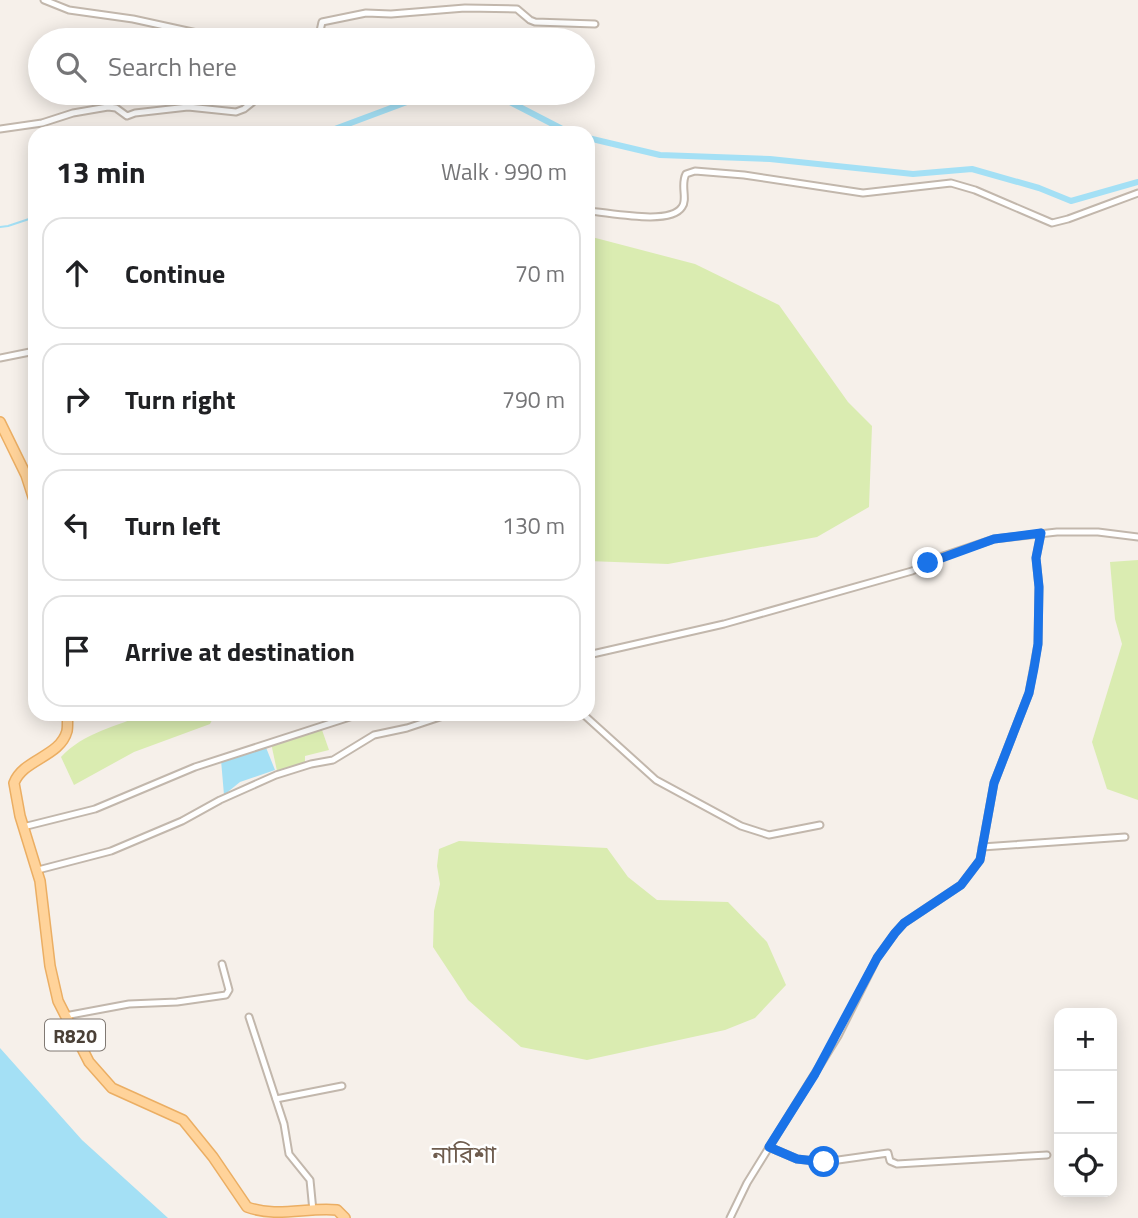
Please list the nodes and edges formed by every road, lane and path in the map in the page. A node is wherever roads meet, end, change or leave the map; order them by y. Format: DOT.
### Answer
graph roads {
  1 [pos="44,0"];
  2 [pos="595,24"];
  3 [pos="174,28"];
  4 [pos="321,28"];
  5 [pos="249,105"];
  6 [pos="0,129"];
  7 [pos="1138,193"];
  8 [pos="595,212"];
  9 [pos="28,352"];
  10 [pos="0,358"];
  11 [pos="0,422"];
  12 [pos="28,481"];
  13 [pos="1041,533"];
  14 [pos="1138,537"];
  15 [pos="595,653"];
  16 [pos="68,721"];
  17 [pos="337,721"];
  18 [pos="428,721"];
  19 [pos="591,721"];
  20 [pos="820,825"];
  21 [pos="23,827"];
  22 [pos="1125,837"];
  23 [pos="982,847"];
  24 [pos="38,870"];
  25 [pos="222,964"];
  26 [pos="65,1016"];
  27 [pos="248,1017"];
  28 [pos="342,1086"];
  29 [pos="275,1099"];
  30 [pos="769,1147"];
  31 [pos="1047,1155"];
  32 [pos="313,1211"];
  33 [pos="345,1218"];
  34 [pos="730,1218"];
  1 -- 3 [label="street"];
  2 -- 4 [label="street"];
  5 -- 6 [label="street"];
  7 -- 8 [label="street"];
  9 -- 10 [label="street"];
  11 -- 12 [label="main road"];
  13 -- 14 [label="street"];
  13 -- 15 [label="street"];
  13 -- 23 [label="street"];
  16 -- 21 [label="main road, R820"];
  17 -- 21 [label="street"];
  18 -- 24 [label="street"];
  19 -- 20 [label="street"];
  21 -- 24 [label="main road, R820"];
  22 -- 23 [label="street"];
  23 -- 30 [label="street"];
  24 -- 26 [label="main road, R820"];
  25 -- 26 [label="street"];
  26 -- 32 [label="main road, R820"];
  27 -- 29 [label="street"];
  28 -- 29 [label="street"];
  29 -- 32 [label="street"];
  30 -- 31 [label="street"];
  30 -- 34 [label="street"];
  32 -- 33 [label="main road, R820"];
}
